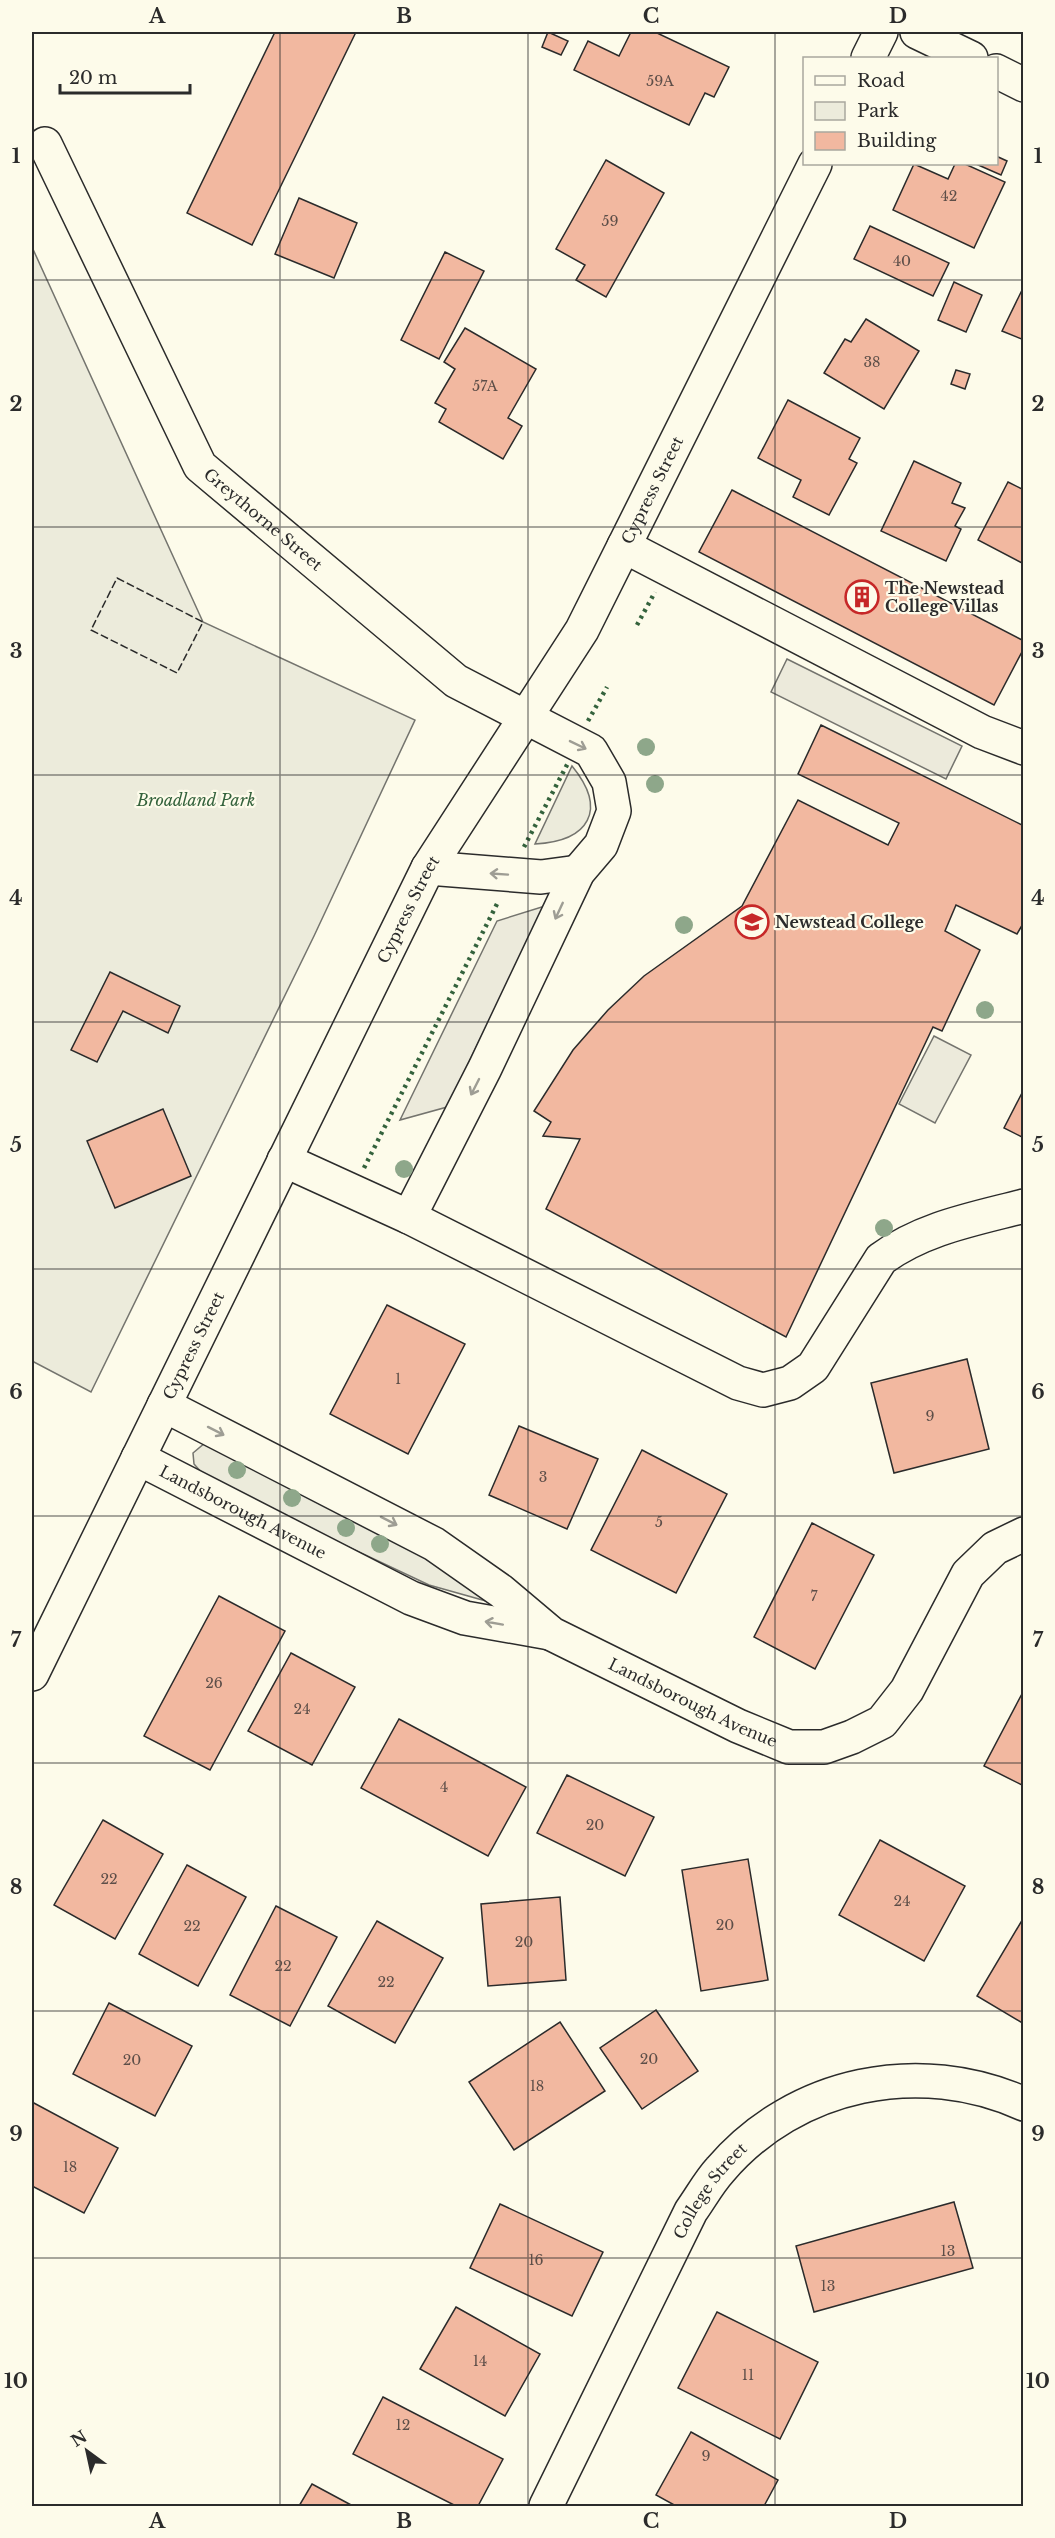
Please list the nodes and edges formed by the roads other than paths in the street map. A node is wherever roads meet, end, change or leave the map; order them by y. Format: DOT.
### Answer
graph roads {
  1 [pos="881,32"];
  2 [pos="917,32"];
  3 [pos="868,57"];
  4 [pos="969,57"];
  5 [pos="998,72"];
  6 [pos="1023,85"];
  7 [pos="45,144"];
  8 [pos="814,165"];
  9 [pos="624,546"];
  10 [pos="525,719"];
  11 [pos="1023,748"];
  12 [pos="428,868"];
  13 [pos="578,872"];
  14 [pos="284,1160"];
  15 [pos="1023,1206"];
  16 [pos="409,1216"];
  17 [pos="164,1405"];
  18 [pos="138,1458"];
  19 [pos="1023,1534"];
  20 [pos="552,1634"];
  21 [pos="32,1674"];
  22 [pos="1023,2104"];
  23 [pos="546,2506"];
  1 -- 3 [label="street"];
  2 -- 4 [label="street"];
  5 -- 6 [label="street"];
  7 -- 10 [label="street, Greythorne Street"];
  8 -- 9 [label="street, Cypress Street"];
  9 -- 10 [label="street, Cypress Street"];
  9 -- 11 [label="street"];
  10 -- 12 [label="street, Cypress Street"];
  10 -- 13 [label="street, Greythorne Street, one-way"];
  13 -- 12 [label="street, one-way"];
  12 -- 14 [label="street, Cypress Street"];
  13 -- 16 [label="street, Greythorne Street, one-way"];
  14 -- 16 [label="street"];
  14 -- 17 [label="street, Cypress Street"];
  15 -- 16 [label="street"];
  17 -- 18 [label="street, Cypress Street"];
  17 -- 20 [label="street, Landsborough Avenue, one-way"];
  20 -- 18 [label="street, Landsborough Avenue, one-way"];
  18 -- 21 [label="street, Cypress Street"];
  19 -- 20 [label="street, Landsborough Avenue"];
  22 -- 23 [label="street, College Street"];
}
